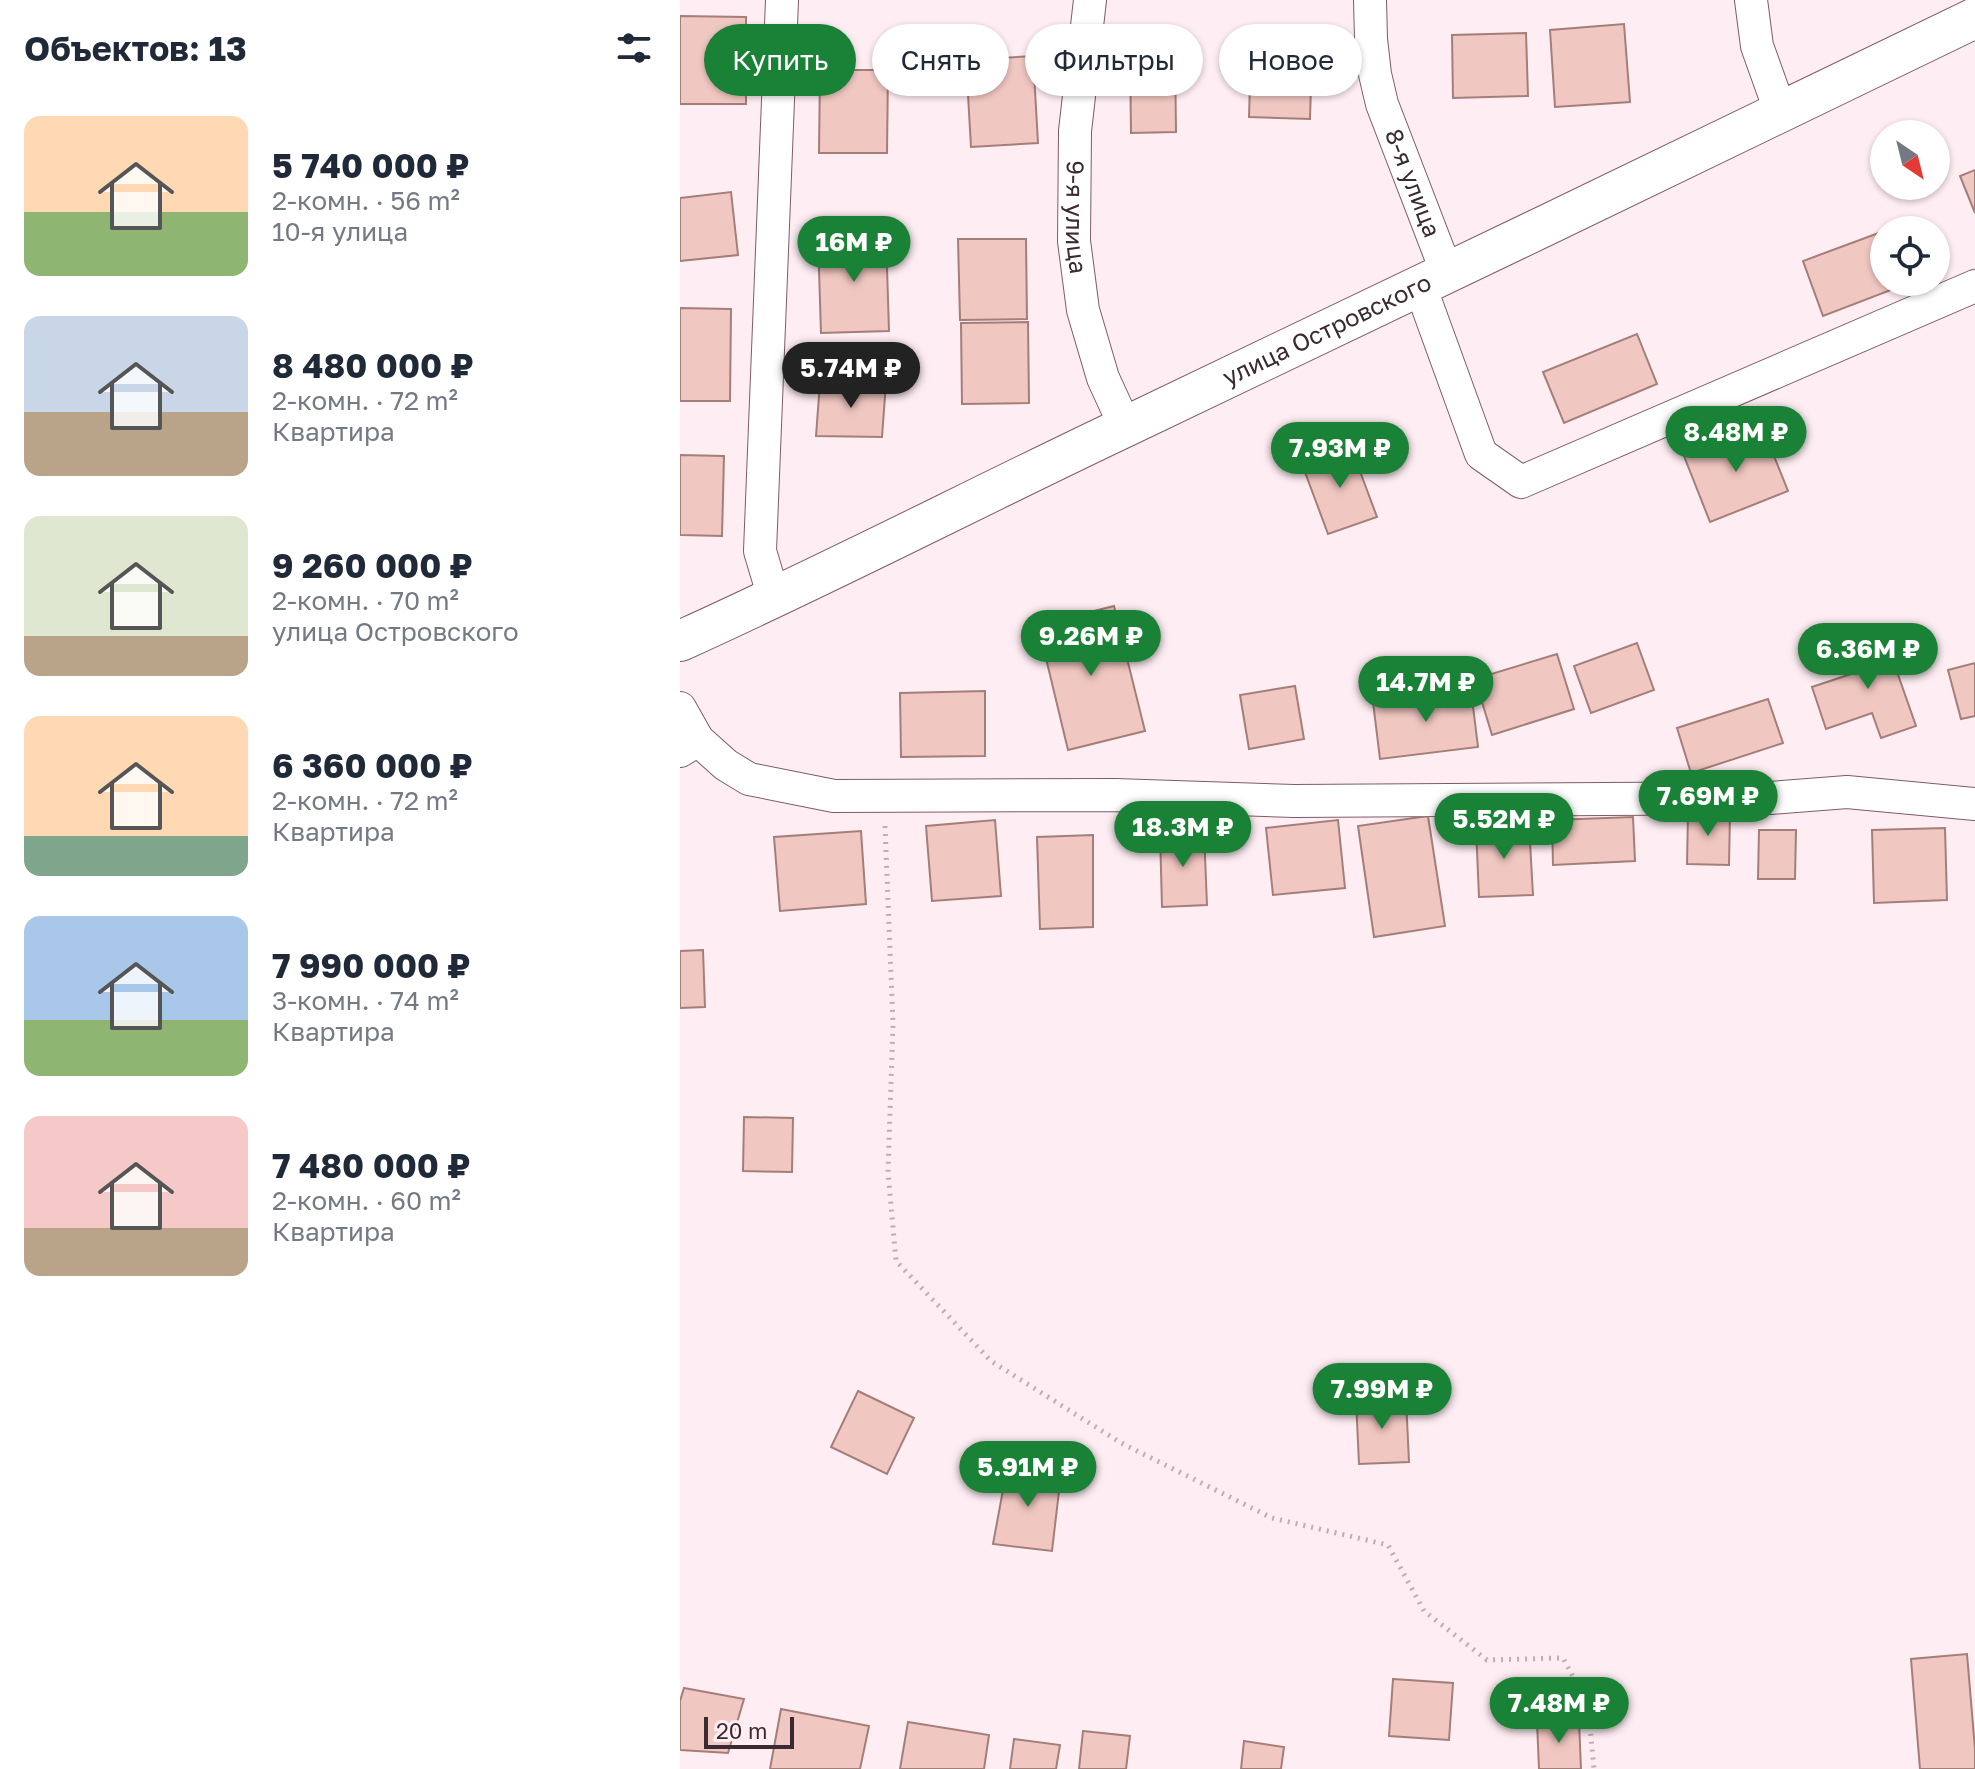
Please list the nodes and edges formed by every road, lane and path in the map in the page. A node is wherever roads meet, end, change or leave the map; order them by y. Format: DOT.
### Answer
graph roads {
  1 [pos="782,0"];
  2 [pos="1090,0"];
  3 [pos="1370,0"];
  4 [pos="1751,0"];
  5 [pos="1975,18"];
  6 [pos="1781,113"];
  7 [pos="1433,280"];
  8 [pos="1975,286"];
  9 [pos="1125,426"];
  10 [pos="774,598"];
  11 [pos="680,641"];
  12 [pos="680,708"];
  13 [pos="689,746"];
  14 [pos="884,796"];
  15 [pos="1975,804"];
  16 [pos="1594,1769"];
  1 -- 10 [label="street"];
  2 -- 9 [label="street, 9-я улица"];
  3 -- 7 [label="street, 8-я улица"];
  4 -- 6 [label="street"];
  5 -- 6 [label="street, улица Островского"];
  6 -- 7 [label="street, улица Островского"];
  7 -- 8 [label="street, 8-я улица"];
  7 -- 9 [label="street, улица Островского"];
  9 -- 10 [label="street, улица Островского"];
  10 -- 11 [label="street, улица Островского"];
  12 -- 13 [label="street"];
  13 -- 14 [label="street"];
  14 -- 15 [label="street"];
  14 -- 16 [label="path"];
}
